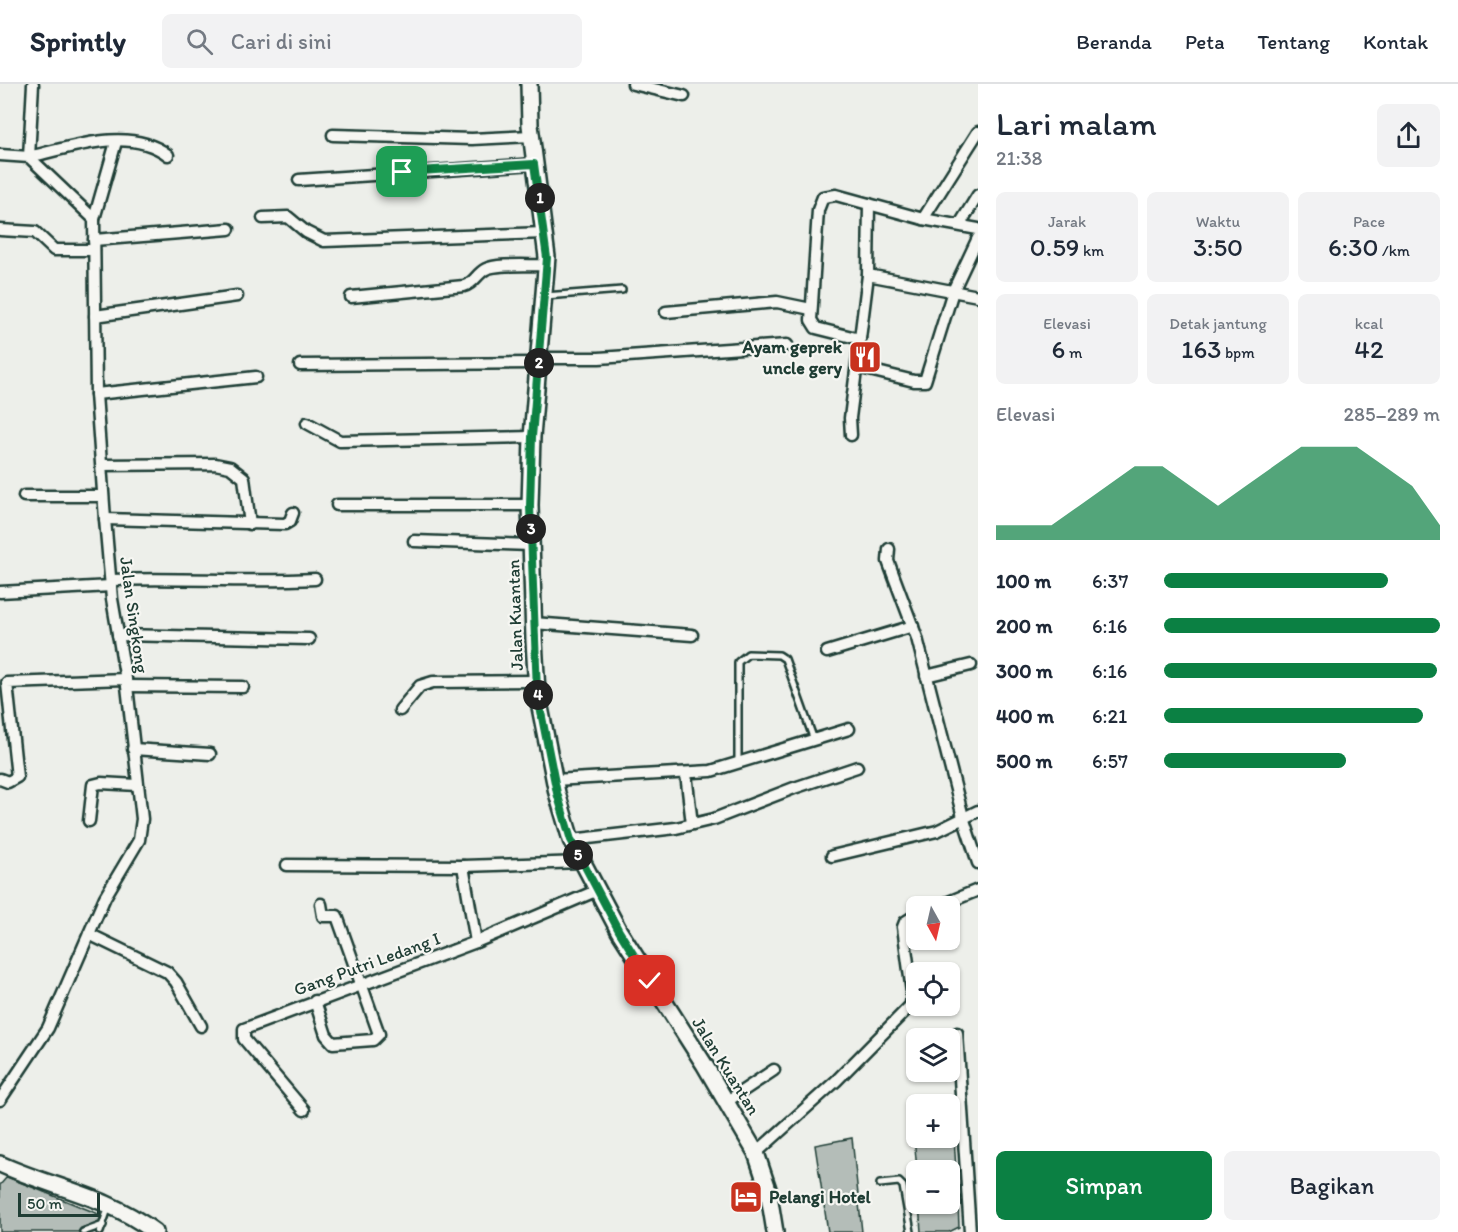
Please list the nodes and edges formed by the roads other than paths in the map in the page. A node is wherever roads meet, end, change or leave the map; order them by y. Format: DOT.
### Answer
graph roads {
  1 [pos="33,84"];
  2 [pos="529,84"];
  3 [pos="633,84"];
  4 [pos="684,96"];
  5 [pos="978,132"];
  6 [pos="333,135"];
  7 [pos="531,136"];
  8 [pos="116,142"];
  9 [pos="0,154"];
  10 [pos="168,155"];
  11 [pos="29,157"];
  12 [pos="534,164"];
  13 [pos="299,180"];
  14 [pos="978,195"];
  15 [pos="869,204"];
  16 [pos="263,218"];
  17 [pos="94,219"];
  18 [pos="923,219"];
  19 [pos="960,224"];
  20 [pos="228,229"];
  21 [pos="978,229"];
  22 [pos="0,230"];
  23 [pos="545,233"];
  24 [pos="978,238"];
  25 [pos="94,245"];
  26 [pos="547,265"];
  27 [pos="868,275"];
  28 [pos="622,290"];
  29 [pos="953,291"];
  30 [pos="237,296"];
  31 [pos="546,296"];
  32 [pos="978,296"];
  33 [pos="351,297"];
  34 [pos="811,309"];
  35 [pos="666,312"];
  36 [pos="95,316"];
  37 [pos="860,339"];
  38 [pos="787,345"];
  39 [pos="539,360"];
  40 [pos="300,365"];
  41 [pos="857,367"];
  42 [pos="256,377"];
  43 [pos="96,394"];
  44 [pos="307,423"];
  45 [pos="851,435"];
  46 [pos="532,437"];
  47 [pos="102,465"];
  48 [pos="24,496"];
  49 [pos="103,496"];
  50 [pos="337,505"];
  51 [pos="530,506"];
  52 [pos="293,513"];
  53 [pos="105,519"];
  54 [pos="250,524"];
  55 [pos="414,541"];
  56 [pos="531,545"];
  57 [pos="889,549"];
  58 [pos="315,579"];
  59 [pos="111,583"];
  60 [pos="0,592"];
  61 [pos="533,623"];
  62 [pos="913,626"];
  63 [pos="118,635"];
  64 [pos="692,635"];
  65 [pos="309,639"];
  66 [pos="827,652"];
  67 [pos="971,665"];
  68 [pos="926,676"];
  69 [pos="537,681"];
  70 [pos="4,683"];
  71 [pos="127,683"];
  72 [pos="243,687"];
  73 [pos="400,710"];
  74 [pos="849,729"];
  75 [pos="814,740"];
  76 [pos="133,749"];
  77 [pos="210,754"];
  78 [pos="738,764"];
  79 [pos="857,767"];
  80 [pos="686,774"];
  81 [pos="0,779"];
  82 [pos="554,780"];
  83 [pos="137,785"];
  84 [pos="978,811"];
  85 [pos="963,817"];
  86 [pos="89,821"];
  87 [pos="692,824"];
  88 [pos="571,840"];
  89 [pos="832,856"];
  90 [pos="582,862"];
  91 [pos="978,863"];
  92 [pos="287,865"];
  93 [pos="463,866"];
  94 [pos="598,890"];
  95 [pos="978,890"];
  96 [pos="960,897"];
  97 [pos="321,904"];
  98 [pos="906,921"];
  99 [pos="89,934"];
  100 [pos="476,942"];
  101 [pos="906,949"];
  102 [pos="906,950"];
  103 [pos="361,983"];
  104 [pos="315,1001"];
  105 [pos="201,1026"];
  106 [pos="774,1070"];
  107 [pos="960,1079"];
  108 [pos="0,1100"];
  109 [pos="726,1102"];
  110 [pos="304,1110"];
  111 [pos="756,1153"];
  112 [pos="0,1164"];
  113 [pos="880,1184"];
  114 [pos="110,1204"];
  115 [pos="103,1225"];
  116 [pos="83,1232"];
  117 [pos="100,1232"];
  118 [pos="155,1232"];
  119 [pos="775,1232"];
  120 [pos="911,1232"];
  121 [pos="970,1232"];
  1 -- 11 [label="street"];
  2 -- 7 [label="street, Jalan Kuantan"];
  3 -- 4 [label="street"];
  5 -- 18 [label="street"];
  6 -- 7 [label="street"];
  7 -- 12 [label="street, Jalan Kuantan"];
  8 -- 10 [label="street"];
  8 -- 11 [label="street"];
  8 -- 17 [label="street, Jalan Singkong"];
  9 -- 11 [label="street"];
  11 -- 17 [label="street"];
  12 -- 13 [label="street"];
  12 -- 23 [label="street, Jalan Kuantan"];
  14 -- 19 [label="street"];
  15 -- 18 [label="street"];
  15 -- 27 [label="street"];
  15 -- 34 [label="street"];
  16 -- 23 [label="street"];
  17 -- 25 [label="street, Jalan Singkong"];
  18 -- 19 [label="street"];
  19 -- 21 [label="street"];
  20 -- 25 [label="street"];
  22 -- 25 [label="street"];
  23 -- 26 [label="street, Jalan Kuantan"];
  24 -- 29 [label="street"];
  25 -- 36 [label="street, Jalan Singkong"];
  26 -- 31 [label="street, Jalan Kuantan"];
  26 -- 33 [label="street"];
  27 -- 29 [label="street"];
  27 -- 37 [label="street"];
  28 -- 31 [label="lane"];
  29 -- 32 [label="street"];
  29 -- 41 [label="street"];
  30 -- 36 [label="street"];
  31 -- 39 [label="street, Jalan Kuantan"];
  34 -- 35 [label="street"];
  34 -- 37 [label="street"];
  36 -- 43 [label="street, Jalan Singkong"];
  37 -- 41 [label="street"];
  38 -- 39 [label="street"];
  39 -- 40 [label="street"];
  39 -- 46 [label="street, Jalan Kuantan"];
  41 -- 45 [label="street"];
  42 -- 43 [label="street"];
  43 -- 47 [label="street, Jalan Singkong"];
  44 -- 46 [label="street"];
  46 -- 51 [label="street, Jalan Kuantan"];
  47 -- 49 [label="street, Jalan Singkong"];
  47 -- 54 [label="street"];
  48 -- 49 [label="street"];
  49 -- 53 [label="street, Jalan Singkong"];
  50 -- 51 [label="street"];
  51 -- 56 [label="street, Jalan Kuantan"];
  52 -- 54 [label="street"];
  53 -- 54 [label="street"];
  53 -- 59 [label="street, Jalan Singkong"];
  55 -- 56 [label="street"];
  56 -- 61 [label="street, Jalan Kuantan"];
  57 -- 62 [label="street"];
  58 -- 59 [label="street"];
  59 -- 60 [label="street"];
  59 -- 63 [label="street, Jalan Singkong"];
  61 -- 64 [label="street"];
  61 -- 69 [label="street, Jalan Kuantan"];
  62 -- 66 [label="street"];
  62 -- 68 [label="street"];
  63 -- 65 [label="street"];
  63 -- 71 [label="street, Jalan Singkong"];
  67 -- 68 [label="street"];
  68 -- 85 [label="street"];
  69 -- 73 [label="street"];
  69 -- 82 [label="street, Jalan Kuantan"];
  70 -- 71 [label="street"];
  70 -- 81 [label="street"];
  71 -- 72 [label="street"];
  71 -- 76 [label="street, Jalan Singkong"];
  74 -- 75 [label="street"];
  75 -- 78 [label="street"];
  75 -- 78 [label="lane"];
  76 -- 77 [label="street"];
  76 -- 83 [label="street, Jalan Singkong"];
  78 -- 80 [label="street"];
  79 -- 87 [label="street"];
  80 -- 82 [label="street"];
  80 -- 87 [label="street"];
  82 -- 88 [label="street, Jalan Kuantan"];
  83 -- 86 [label="street"];
  83 -- 99 [label="street, Jalan Singkong"];
  84 -- 85 [label="street"];
  85 -- 89 [label="street"];
  85 -- 91 [label="street"];
  87 -- 88 [label="street"];
  88 -- 90 [label="street, Jalan Kuantan"];
  90 -- 93 [label="street"];
  90 -- 94 [label="street, Jalan Kuantan"];
  92 -- 93 [label="street"];
  93 -- 100 [label="street"];
  94 -- 100 [label="street, Gang Putri Ledang I"];
  94 -- 109 [label="street, Jalan Kuantan"];
  95 -- 96 [label="street"];
  97 -- 103 [label="street"];
  98 -- 101 [label="street"];
  99 -- 105 [label="street"];
  99 -- 108 [label="street, Jalan Singkong"];
  100 -- 103 [label="street, Gang Putri Ledang I"];
  102 -- 111 [label="street"];
  103 -- 104 [label="street, Gang Putri Ledang I"];
  103 -- 104 [label="street"];
  104 -- 110 [label="street, Gang Putri Ledang I"];
  106 -- 109 [label="street"];
  107 -- 121 [label="street"];
  109 -- 111 [label="street, Jalan Kuantan"];
  111 -- 119 [label="street, Jalan Kuantan"];
  112 -- 114 [label="street"];
  113 -- 120 [label="lane"];
  114 -- 115 [label="lane"];
  114 -- 118 [label="street"];
  115 -- 116 [label="lane"];
  115 -- 117 [label="lane"];
}
